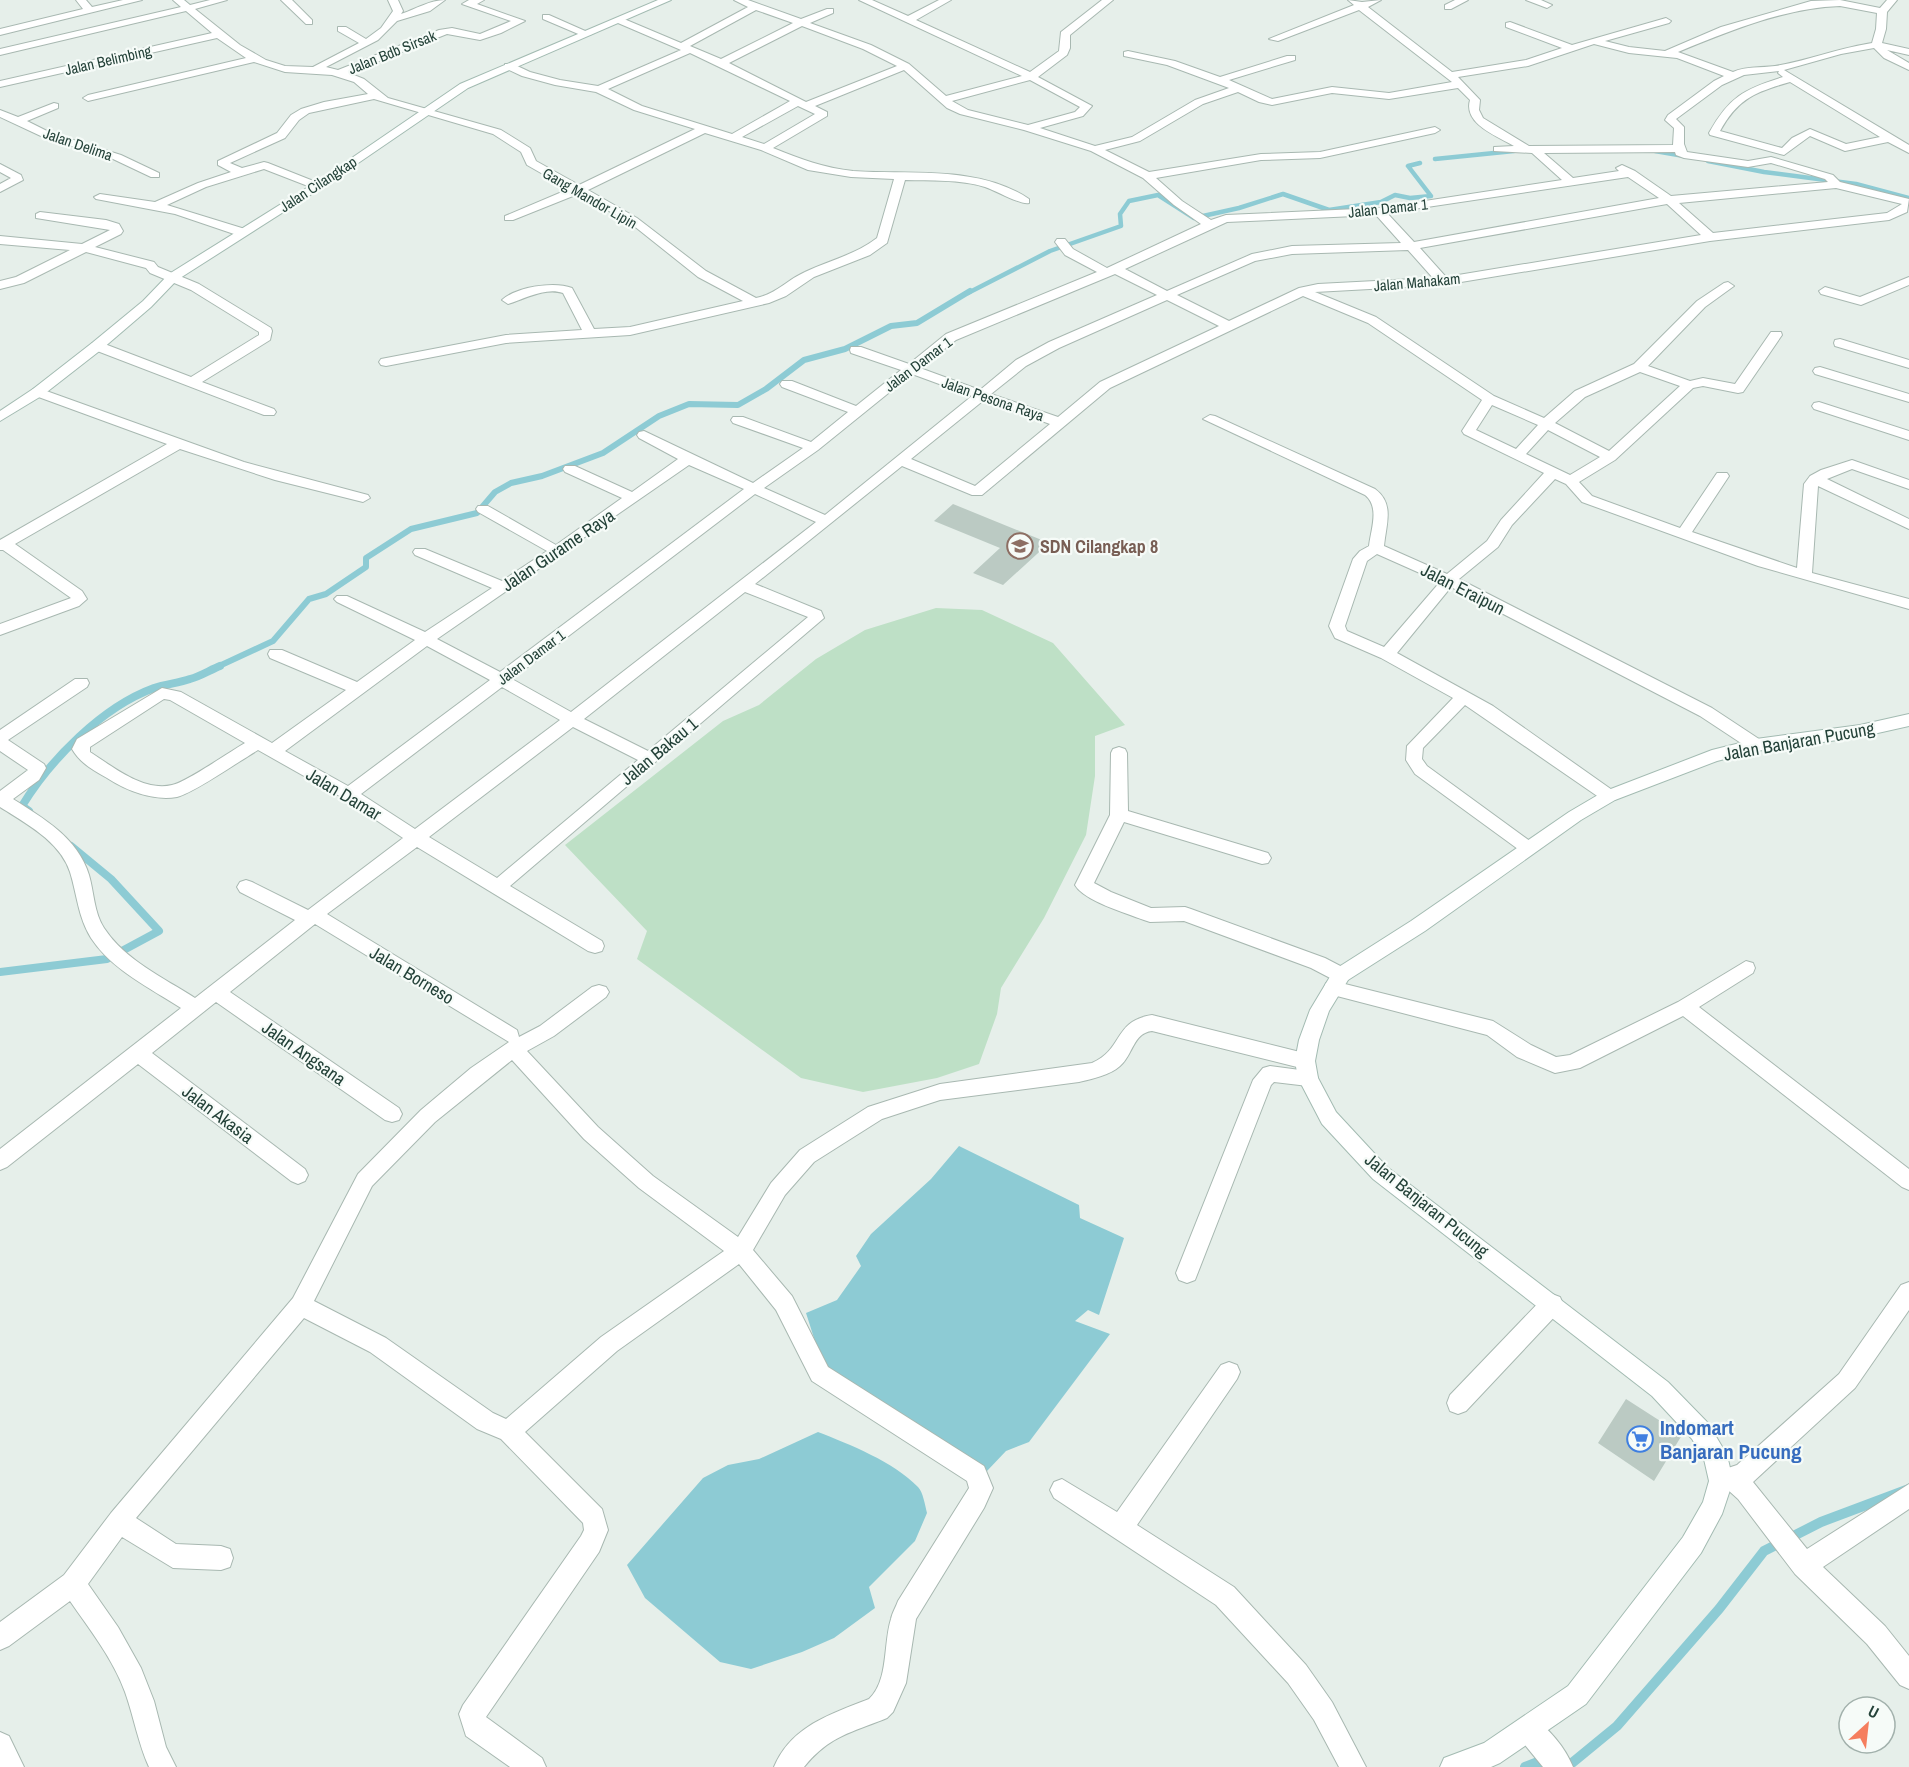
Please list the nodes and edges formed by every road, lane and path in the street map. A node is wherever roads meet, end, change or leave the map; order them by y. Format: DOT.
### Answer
graph roads {
  1 [pos="81,0"];
  2 [pos="137,0"];
  3 [pos="178,0"];
  4 [pos="222,0"];
  5 [pos="286,0"];
  6 [pos="393,0"];
  7 [pos="440,0"];
  8 [pos="478,0"];
  9 [pos="666,0"];
  10 [pos="739,0"];
  11 [pos="864,0"];
  12 [pos="946,0"];
  13 [pos="1108,0"];
  14 [pos="1376,0"];
  15 [pos="1463,0"];
  16 [pos="1531,0"];
  17 [pos="1892,0"];
  18 [pos="1356,2"];
  19 [pos="1808,2"];
  20 [pos="1547,5"];
  21 [pos="756,6"];
  22 [pos="1448,7"];
  23 [pos="188,8"];
  24 [pos="90,10"];
  25 [pos="830,11"];
  26 [pos="1882,11"];
  27 [pos="546,17"];
  28 [pos="395,19"];
  29 [pos="908,20"];
  30 [pos="621,21"];
  31 [pos="1666,21"];
  32 [pos="309,22"];
  33 [pos="803,22"];
  34 [pos="1510,25"];
  35 [pos="342,29"];
  36 [pos="0,32"];
  37 [pos="217,34"];
  38 [pos="587,34"];
  39 [pos="1274,39"];
  40 [pos="1594,41"];
  41 [pos="365,43"];
  42 [pos="1876,45"];
  43 [pos="685,48"];
  44 [pos="1573,49"];
  45 [pos="0,52"];
  46 [pos="1669,52"];
  47 [pos="1909,52"];
  48 [pos="1128,54"];
  49 [pos="1291,58"];
  50 [pos="254,59"];
  51 [pos="721,63"];
  52 [pos="509,66"];
  53 [pos="905,66"];
  54 [pos="1909,67"];
  55 [pos="317,68"];
  56 [pos="1776,69"];
  57 [pos="340,73"];
  58 [pos="1450,75"];
  59 [pos="1730,75"];
  60 [pos="1031,77"];
  61 [pos="1792,78"];
  62 [pos="1220,81"];
  63 [pos="0,84"];
  64 [pos="1461,84"];
  65 [pos="1239,88"];
  66 [pos="599,89"];
  67 [pos="375,96"];
  68 [pos="87,98"];
  69 [pos="944,100"];
  70 [pos="802,103"];
  71 [pos="54,106"];
  72 [pos="0,113"];
  73 [pos="421,113"];
  74 [pos="18,121"];
  75 [pos="1028,128"];
  76 [pos="704,129"];
  77 [pos="1435,130"];
  78 [pos="734,138"];
  79 [pos="1889,138"];
  80 [pos="765,148"];
  81 [pos="1681,148"];
  82 [pos="1095,149"];
  83 [pos="1498,149"];
  84 [pos="1532,150"];
  85 [pos="1909,150"];
  86 [pos="1608,156"];
  87 [pos="0,167"];
  88 [pos="240,172"];
  89 [pos="1631,173"];
  90 [pos="155,175"];
  91 [pos="1147,176"];
  92 [pos="900,177"];
  93 [pos="1833,181"];
  94 [pos="1572,183"];
  95 [pos="317,186"];
  96 [pos="0,189"];
  97 [pos="578,190"];
  98 [pos="100,197"];
  99 [pos="1669,200"];
  100 [pos="1024,201"];
  101 [pos="1909,203"];
  102 [pos="156,206"];
  103 [pos="1379,211"];
  104 [pos="40,216"];
  105 [pos="509,218"];
  106 [pos="1202,219"];
  107 [pos="241,232"];
  108 [pos="1710,237"];
  109 [pos="0,240"];
  110 [pos="1064,246"];
  111 [pos="1412,246"];
  112 [pos="86,248"];
  113 [pos="1111,271"];
  114 [pos="173,277"];
  115 [pos="1909,281"];
  116 [pos="1443,282"];
  117 [pos="0,285"];
  118 [pos="1728,286"];
  119 [pos="1303,291"];
  120 [pos="1825,291"];
  121 [pos="1167,296"];
  122 [pos="508,300"];
  123 [pos="753,302"];
  124 [pos="1228,326"];
  125 [pos="590,334"];
  126 [pos="1776,334"];
  127 [pos="1840,343"];
  128 [pos="98,346"];
  129 [pos="856,350"];
  130 [pos="386,362"];
  131 [pos="1909,364"];
  132 [pos="1640,367"];
  133 [pos="908,369"];
  134 [pos="1821,371"];
  135 [pos="192,382"];
  136 [pos="787,384"];
  137 [pos="1689,385"];
  138 [pos="38,392"];
  139 [pos="983,395"];
  140 [pos="1909,398"];
  141 [pos="1489,399"];
  142 [pos="1819,406"];
  143 [pos="858,411"];
  144 [pos="269,412"];
  145 [pos="0,417"];
  146 [pos="1210,419"];
  147 [pos="738,420"];
  148 [pos="1061,423"];
  149 [pos="1548,425"];
  150 [pos="644,435"];
  151 [pos="1909,436"];
  152 [pos="178,444"];
  153 [pos="813,447"];
  154 [pos="1518,455"];
  155 [pos="1610,457"];
  156 [pos="688,459"];
  157 [pos="900,460"];
  158 [pos="570,469"];
  159 [pos="1552,472"];
  160 [pos="1722,476"];
  161 [pos="1815,478"];
  162 [pos="1571,481"];
  163 [pos="1909,485"];
  164 [pos="753,489"];
  165 [pos="363,498"];
  166 [pos="633,498"];
  167 [pos="483,509"];
  168 [pos="826,522"];
  169 [pos="1909,525"];
  170 [pos="1683,534"];
  171 [pos="3,545"];
  172 [pos="1376,548"];
  173 [pos="557,551"];
  174 [pos="420,552"];
  175 [pos="1804,574"];
  176 [pos="1449,580"];
  177 [pos="742,585"];
  178 [pos="504,587"];
  179 [pos="342,599"];
  180 [pos="1909,604"];
  181 [pos="0,630"];
  182 [pos="426,639"];
  183 [pos="276,654"];
  184 [pos="1387,654"];
  185 [pos="501,679"];
  186 [pos="81,683"];
  187 [pos="359,689"];
  188 [pos="1464,696"];
  189 [pos="572,720"];
  190 [pos="1909,720"];
  191 [pos="0,738"];
  192 [pos="0,743"];
  193 [pos="1756,745"];
  194 [pos="264,748"];
  195 [pos="1119,753"];
  196 [pos="651,759"];
  197 [pos="349,794"];
  198 [pos="1609,796"];
  199 [pos="1,799"];
  200 [pos="1119,815"];
  201 [pos="416,838"];
  202 [pos="1528,848"];
  203 [pos="1262,858"];
  204 [pos="246,886"];
  205 [pos="498,887"];
  206 [pos="311,917"];
  207 [pos="595,946"];
  208 [pos="1746,968"];
  209 [pos="1337,982"];
  210 [pos="216,992"];
  211 [pos="599,992"];
  212 [pos="1684,1007"];
  213 [pos="195,1008"];
  214 [pos="512,1042"];
  215 [pos="137,1053"];
  216 [pos="1306,1069"];
  217 [pos="392,1114"];
  218 [pos="0,1161"];
  219 [pos="298,1175"];
  220 [pos="1909,1181"];
  221 [pos="741,1251"];
  222 [pos="1187,1274"];
  223 [pos="1909,1292"];
  224 [pos="301,1305"];
  225 [pos="1552,1305"];
  226 [pos="1229,1372"];
  227 [pos="1458,1402"];
  228 [pos="509,1431"];
  229 [pos="1726,1479"];
  230 [pos="1062,1490"];
  231 [pos="1909,1495"];
  232 [pos="119,1521"];
  233 [pos="1120,1528"];
  234 [pos="221,1558"];
  235 [pos="1799,1558"];
  236 [pos="73,1584"];
  237 [pos="0,1637"];
  238 [pos="1909,1676"];
  239 [pos="1529,1730"];
  240 [pos="0,1745"];
  241 [pos="1559,1766"];
  242 [pos="11,1767"];
  243 [pos="162,1767"];
  244 [pos="533,1767"];
  245 [pos="787,1767"];
  246 [pos="1353,1767"];
  247 [pos="1454,1767"];
  1 -- 24 [label="street"];
  2 -- 24 [label="street"];
  3 -- 23 [label="street"];
  4 -- 23 [label="street"];
  5 -- 32 [label="street"];
  6 -- 28 [label="street"];
  7 -- 28 [label="street"];
  8 -- 57 [label="street, Jalan Bdb Sirsak"];
  9 -- 30 [label="street, Jalan Cilangkap"];
  10 -- 21 [label="street"];
  11 -- 29 [label="street"];
  12 -- 29 [label="street"];
  13 -- 60 [label="street"];
  14 -- 18 [label="street"];
  15 -- 22 [label="street"];
  16 -- 20 [label="street"];
  17 -- 26 [label="street"];
  18 -- 39 [label="street"];
  18 -- 58 [label="street"];
  19 -- 26 [label="street"];
  19 -- 46 [label="street"];
  21 -- 33 [label="street"];
  21 -- 43 [label="street"];
  23 -- 37 [label="street"];
  23 -- 45 [label="street"];
  24 -- 36 [label="street"];
  25 -- 33 [label="street"];
  26 -- 42 [label="street"];
  27 -- 38 [label="street"];
  28 -- 41 [label="street"];
  29 -- 60 [label="street"];
  30 -- 38 [label="street, Jalan Cilangkap"];
  30 -- 43 [label="street"];
  31 -- 40 [label="street"];
  33 -- 51 [label="street"];
  33 -- 53 [label="street"];
  34 -- 44 [label="street"];
  35 -- 41 [label="street"];
  37 -- 50 [label="street"];
  37 -- 63 [label="street, Jalan Belimbing"];
  38 -- 52 [label="street, Jalan Cilangkap"];
  40 -- 44 [label="street"];
  40 -- 46 [label="street"];
  41 -- 55 [label="street"];
  42 -- 47 [label="street"];
  42 -- 54 [label="street"];
  42 -- 56 [label="street"];
  43 -- 51 [label="street"];
  43 -- 66 [label="street"];
  44 -- 58 [label="street"];
  46 -- 59 [label="street"];
  48 -- 62 [label="street"];
  49 -- 62 [label="street"];
  50 -- 55 [label="street, Gang Mandor Lipin"];
  50 -- 68 [label="street"];
  51 -- 70 [label="street"];
  52 -- 66 [label="street"];
  52 -- 73 [label="street, Jalan Cilangkap"];
  53 -- 69 [label="street"];
  53 -- 70 [label="street"];
  55 -- 57 [label="street, Gang Mandor Lipin"];
  56 -- 59 [label="street"];
  56 -- 61 [label="street"];
  57 -- 67 [label="street, Gang Mandor Lipin"];
  58 -- 64 [label="street"];
  59 -- 81 [label="street"];
  60 -- 69 [label="street"];
  60 -- 75 [label="street"];
  61 -- 79 [label="street"];
  61 -- 79 [label="street"];
  62 -- 65 [label="street"];
  64 -- 65 [label="street"];
  64 -- 84 [label="street"];
  65 -- 82 [label="street"];
  66 -- 76 [label="street"];
  67 -- 73 [label="street, Gang Mandor Lipin"];
  67 -- 88 [label="street"];
  69 -- 75 [label="street"];
  70 -- 78 [label="street"];
  70 -- 80 [label="street"];
  71 -- 74 [label="street"];
  72 -- 74 [label="street, Jalan Delima"];
  73 -- 95 [label="street, Jalan Cilangkap"];
  73 -- 97 [label="street, Gang Mandor Lipin"];
  74 -- 90 [label="street, Jalan Delima"];
  75 -- 82 [label="street"];
  76 -- 78 [label="street"];
  76 -- 97 [label="street"];
  77 -- 91 [label="street"];
  78 -- 80 [label="street"];
  79 -- 85 [label="street"];
  80 -- 92 [label="street"];
  81 -- 84 [label="street"];
  81 -- 93 [label="street"];
  82 -- 91 [label="street"];
  83 -- 84 [label="street"];
  84 -- 94 [label="street"];
  86 -- 89 [label="street"];
  87 -- 96 [label="street"];
  88 -- 95 [label="street"];
  88 -- 102 [label="street"];
  89 -- 94 [label="street, Jalan Damar 1"];
  89 -- 99 [label="street"];
  91 -- 106 [label="street"];
  92 -- 100 [label="street"];
  92 -- 123 [label="street"];
  93 -- 99 [label="street"];
  93 -- 101 [label="street"];
  94 -- 103 [label="street, Jalan Damar 1"];
  95 -- 107 [label="street, Jalan Cilangkap"];
  97 -- 105 [label="street"];
  97 -- 123 [label="street, Gang Mandor Lipin"];
  98 -- 102 [label="street"];
  99 -- 108 [label="street"];
  99 -- 111 [label="street"];
  101 -- 108 [label="street, Jalan Mahakam"];
  102 -- 107 [label="street"];
  103 -- 106 [label="street, Jalan Damar 1"];
  103 -- 111 [label="street"];
  104 -- 112 [label="street"];
  106 -- 113 [label="street, Jalan Damar 1"];
  107 -- 114 [label="street, Jalan Cilangkap"];
  108 -- 116 [label="street, Jalan Mahakam"];
  109 -- 112 [label="street"];
  110 -- 113 [label="street"];
  111 -- 116 [label="street"];
  111 -- 121 [label="street"];
  112 -- 114 [label="street"];
  112 -- 117 [label="street"];
  113 -- 121 [label="street"];
  113 -- 133 [label="street, Jalan Damar 1"];
  114 -- 128 [label="street, Jalan Cilangkap"];
  114 -- 135 [label="street"];
  115 -- 120 [label="street"];
  116 -- 119 [label="street, Jalan Mahakam"];
  118 -- 132 [label="street"];
  119 -- 124 [label="street, Jalan Mahakam"];
  119 -- 141 [label="street"];
  121 -- 124 [label="street"];
  121 -- 139 [label="street"];
  122 -- 125 [label="street"];
  123 -- 125 [label="street"];
  124 -- 148 [label="street, Jalan Mahakam"];
  125 -- 130 [label="street"];
  126 -- 137 [label="street"];
  127 -- 131 [label="street"];
  128 -- 135 [label="street"];
  128 -- 138 [label="street, Jalan Cilangkap"];
  129 -- 133 [label="street, Jalan Pesona Raya"];
  132 -- 137 [label="street"];
  132 -- 149 [label="street"];
  133 -- 139 [label="street, Jalan Pesona Raya"];
  133 -- 143 [label="street, Jalan Damar 1"];
  134 -- 140 [label="street"];
  135 -- 144 [label="street"];
  136 -- 143 [label="street"];
  137 -- 155 [label="street"];
  138 -- 145 [label="street, Jalan Cilangkap"];
  138 -- 152 [label="street"];
  139 -- 148 [label="street, Jalan Pesona Raya"];
  139 -- 157 [label="street"];
  141 -- 149 [label="street"];
  141 -- 154 [label="street"];
  142 -- 151 [label="street"];
  143 -- 153 [label="street, Jalan Damar 1"];
  146 -- 172 [label="street"];
  147 -- 153 [label="street"];
  148 -- 157 [label="street, Jalan Mahakam"];
  149 -- 154 [label="street"];
  149 -- 155 [label="street"];
  150 -- 156 [label="street"];
  152 -- 165 [label="street"];
  152 -- 171 [label="street"];
  153 -- 164 [label="street, Jalan Damar 1"];
  154 -- 159 [label="street"];
  155 -- 162 [label="street"];
  156 -- 164 [label="street"];
  156 -- 166 [label="street, Jalan Gurame Raya"];
  157 -- 168 [label="street"];
  158 -- 166 [label="street"];
  159 -- 162 [label="street"];
  159 -- 176 [label="street"];
  160 -- 170 [label="street"];
  161 -- 163 [label="street"];
  161 -- 169 [label="street"];
  161 -- 175 [label="street"];
  162 -- 170 [label="street"];
  164 -- 168 [label="street"];
  164 -- 185 [label="street, Jalan Damar 1"];
  166 -- 173 [label="street, Jalan Gurame Raya"];
  167 -- 173 [label="street"];
  168 -- 177 [label="street"];
  170 -- 175 [label="street"];
  171 -- 181 [label="street"];
  172 -- 176 [label="street, Jalan Eraipun"];
  172 -- 184 [label="street"];
  173 -- 178 [label="street, Jalan Gurame Raya"];
  174 -- 178 [label="street"];
  175 -- 180 [label="street"];
  176 -- 184 [label="street"];
  176 -- 193 [label="street, Jalan Eraipun"];
  177 -- 189 [label="street"];
  177 -- 196 [label="street, Jalan Bakau 1"];
  178 -- 182 [label="street, Jalan Gurame Raya"];
  179 -- 182 [label="street"];
  182 -- 185 [label="street"];
  182 -- 187 [label="street, Jalan Gurame Raya"];
  183 -- 187 [label="street"];
  184 -- 188 [label="street"];
  185 -- 189 [label="street"];
  185 -- 197 [label="street, Jalan Damar 1"];
  186 -- 191 [label="street"];
  187 -- 194 [label="street, Jalan Gurame Raya"];
  188 -- 198 [label="street"];
  188 -- 202 [label="street"];
  189 -- 196 [label="street"];
  189 -- 201 [label="street"];
  190 -- 193 [label="street, Jalan Banjaran Pucung"];
  192 -- 199 [label="street"];
  193 -- 198 [label="street, Jalan Banjaran Pucung"];
  194 -- 194 [label="street, Jalan Gurame Raya"];
  194 -- 197 [label="street, Jalan Damar"];
  195 -- 200 [label="street"];
  196 -- 205 [label="street, Jalan Bakau 1"];
  197 -- 201 [label="street, Jalan Damar"];
  198 -- 202 [label="street, Jalan Banjaran Pucung"];
  199 -- 213 [label="street"];
  200 -- 203 [label="street"];
  200 -- 209 [label="street"];
  201 -- 205 [label="street, Jalan Damar"];
  201 -- 206 [label="street"];
  202 -- 209 [label="street, Jalan Banjaran Pucung"];
  204 -- 206 [label="street, Jalan Borneso"];
  205 -- 207 [label="street, Jalan Damar"];
  206 -- 210 [label="street"];
  206 -- 214 [label="street, Jalan Borneso"];
  208 -- 212 [label="street"];
  209 -- 212 [label="street"];
  209 -- 216 [label="street, Jalan Banjaran Pucung"];
  210 -- 213 [label="street"];
  210 -- 217 [label="street, Jalan Angsana"];
  211 -- 214 [label="street"];
  212 -- 220 [label="street"];
  213 -- 215 [label="street"];
  214 -- 221 [label="street, Jalan Borneso"];
  214 -- 224 [label="street"];
  215 -- 218 [label="street"];
  215 -- 219 [label="street, Jalan Akasia"];
  216 -- 221 [label="street"];
  216 -- 222 [label="street"];
  216 -- 225 [label="street, Jalan Banjaran Pucung"];
  221 -- 228 [label="street"];
  221 -- 245 [label="street, Jalan Borneso"];
  223 -- 229 [label="street"];
  224 -- 228 [label="street"];
  224 -- 232 [label="street"];
  225 -- 227 [label="street"];
  225 -- 229 [label="street, Jalan Banjaran Pucung"];
  226 -- 233 [label="street"];
  228 -- 244 [label="street"];
  229 -- 235 [label="street"];
  229 -- 239 [label="street"];
  230 -- 233 [label="street"];
  231 -- 235 [label="street"];
  232 -- 234 [label="street"];
  232 -- 236 [label="street"];
  233 -- 246 [label="street"];
  235 -- 238 [label="street"];
  236 -- 237 [label="street"];
  236 -- 243 [label="street"];
  239 -- 241 [label="street"];
  239 -- 247 [label="street"];
  240 -- 242 [label="street"];
}
